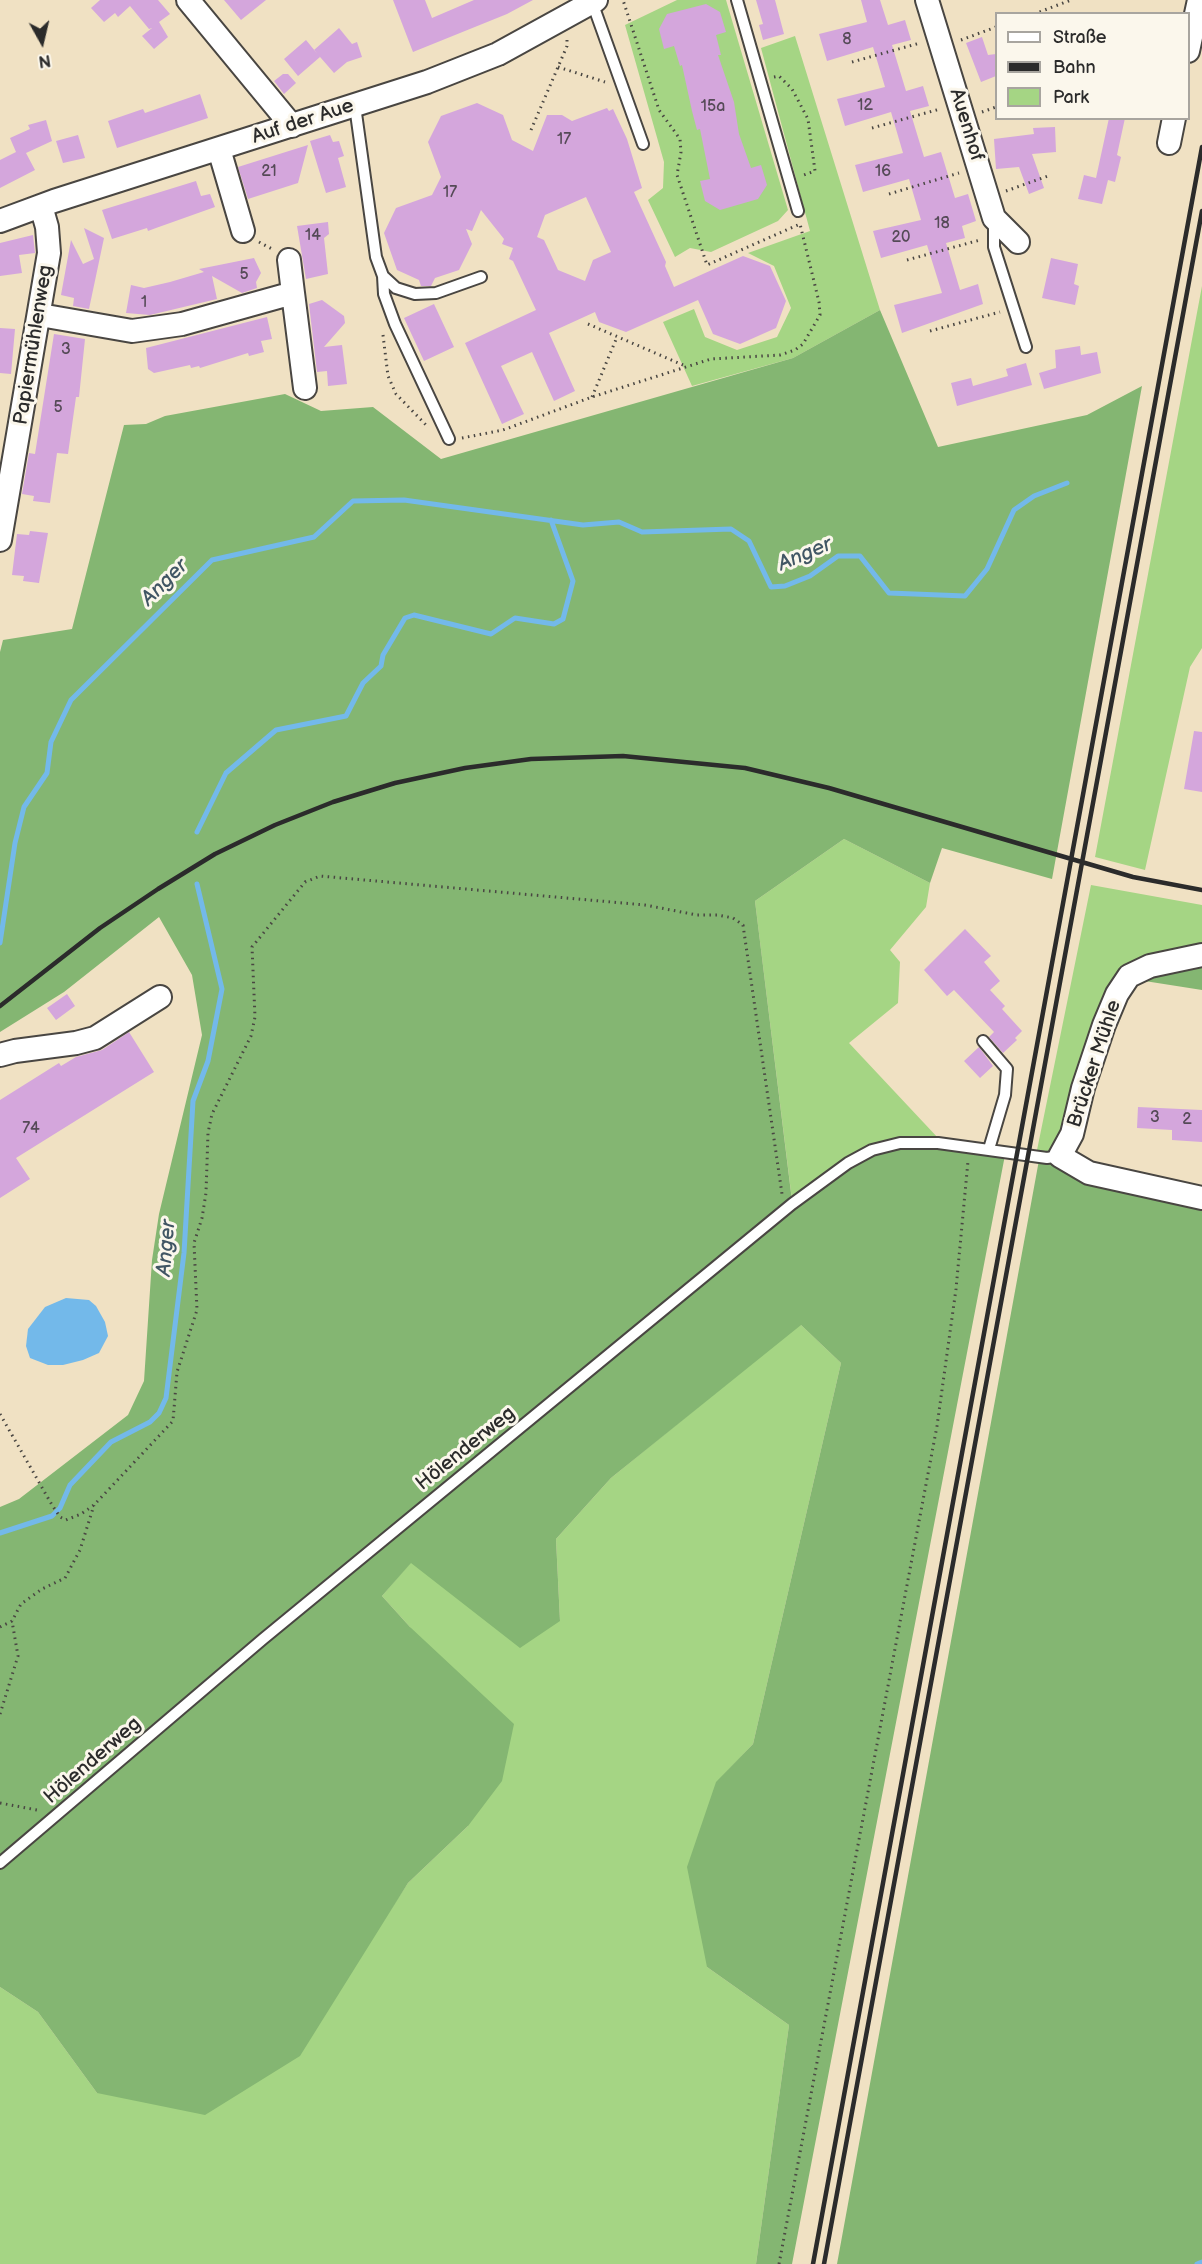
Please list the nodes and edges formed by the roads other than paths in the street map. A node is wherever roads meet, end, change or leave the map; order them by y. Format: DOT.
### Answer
graph roads {
  1 [pos="188,0"];
  2 [pos="737,0"];
  3 [pos="927,0"];
  4 [pos="1199,0"];
  5 [pos="594,1"];
  6 [pos="1190,42"];
  7 [pos="355,106"];
  8 [pos="1174,120"];
  9 [pos="292,126"];
  10 [pos="1169,143"];
  11 [pos="643,144"];
  12 [pos="219,149"];
  13 [pos="41,206"];
  14 [pos="798,211"];
  15 [pos="992,217"];
  16 [pos="0,221"];
  17 [pos="243,231"];
  18 [pos="1018,242"];
  19 [pos="289,260"];
  20 [pos="383,276"];
  21 [pos="481,277"];
  22 [pos="293,293"];
  23 [pos="40,315"];
  24 [pos="1026,347"];
  25 [pos="305,388"];
  26 [pos="449,439"];
  27 [pos="1,526"];
  28 [pos="1202,955"];
  29 [pos="160,997"];
  30 [pos="983,1041"];
  31 [pos="0,1055"];
  32 [pos="989,1149"];
  33 [pos="1060,1156"];
  34 [pos="1202,1198"];
  35 [pos="0,1863"];
  1 -- 9 [label="street"];
  2 -- 14 [label="lane"];
  3 -- 15 [label="street, Auenhof"];
  4 -- 6 [label="street"];
  5 -- 7 [label="street, Auf der Aue"];
  5 -- 11 [label="lane"];
  7 -- 9 [label="street, Auf der Aue"];
  7 -- 20 [label="lane"];
  8 -- 10 [label="street"];
  9 -- 12 [label="street, Auf der Aue"];
  12 -- 13 [label="street, Auf der Aue"];
  12 -- 17 [label="street"];
  13 -- 16 [label="street, Auf der Aue"];
  13 -- 23 [label="street, Papiermühlenweg"];
  15 -- 18 [label="street, Auenhof"];
  15 -- 24 [label="lane"];
  19 -- 22 [label="street"];
  20 -- 21 [label="lane"];
  20 -- 26 [label="lane"];
  22 -- 23 [label="street"];
  22 -- 25 [label="street"];
  23 -- 27 [label="street, Papiermühlenweg"];
  28 -- 33 [label="street, Brücker Mühle"];
  29 -- 31 [label="street"];
  30 -- 32 [label="lane"];
  32 -- 33 [label="lane, Hölenderweg"];
  32 -- 35 [label="lane, Hölenderweg"];
  33 -- 34 [label="street"];
}
